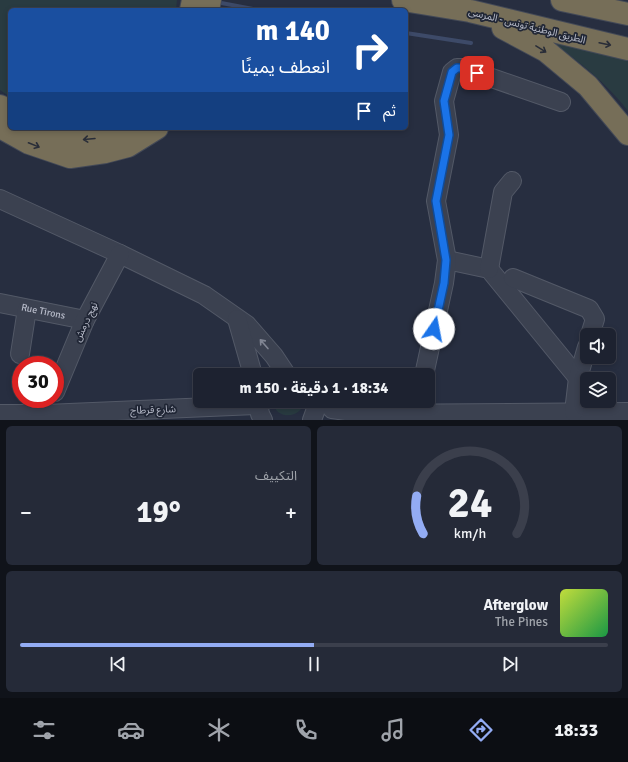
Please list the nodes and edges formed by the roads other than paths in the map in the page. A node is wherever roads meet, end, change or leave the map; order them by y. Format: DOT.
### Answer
graph roads {
  1 [pos="403,0"];
  2 [pos="562,0"];
  3 [pos="470,11"];
  4 [pos="628,14"];
  5 [pos="628,49"];
  6 [pos="561,102"];
  7 [pos="0,127"];
  8 [pos="44,130"];
  9 [pos="123,130"];
  10 [pos="154,130"];
  11 [pos="628,134"];
  12 [pos="512,181"];
  13 [pos="0,199"];
  14 [pos="120,254"];
  15 [pos="446,260"];
  16 [pos="489,269"];
  17 [pos="513,278"];
  18 [pos="0,303"];
  19 [pos="27,308"];
  20 [pos="237,319"];
  21 [pos="85,320"];
  22 [pos="592,328"];
  23 [pos="20,354"];
  24 [pos="582,364"];
  25 [pos="251,368"];
  26 [pos="282,368"];
  27 [pos="426,368"];
  28 [pos="64,370"];
  29 [pos="578,378"];
  30 [pos="316,408"];
  31 [pos="330,408"];
  32 [pos="339,408"];
  33 [pos="416,408"];
  34 [pos="260,409"];
  35 [pos="574,412"];
  36 [pos="628,412"];
  37 [pos="48,413"];
  38 [pos="0,414"];
  39 [pos="312,420"];
  40 [pos="348,420"];
  1 -- 3 [label="highway, الطريق الوطنية تونس - المرسى"];
  2 -- 4 [label="highway"];
  3 -- 5 [label="highway, الطريق الوطنية تونس - المرسى, one-way"];
  3 -- 11 [label="highway, one-way"];
  6 -- 15 [label="street"];
  7 -- 10 [label="highway, one-way"];
  9 -- 8 [label="highway, one-way"];
  12 -- 16 [label="street"];
  13 -- 14 [label="street"];
  14 -- 20 [label="street"];
  14 -- 21 [label="street, نهج درمش"];
  15 -- 16 [label="street"];
  15 -- 27 [label="street"];
  16 -- 29 [label="street"];
  17 -- 22 [label="street"];
  18 -- 19 [label="street, Rue Tirons"];
  19 -- 21 [label="street, Rue Tirons"];
  19 -- 23 [label="street"];
  20 -- 25 [label="street"];
  26 -- 20 [label="street, one-way"];
  21 -- 28 [label="street, نهج درمش"];
  24 -- 29 [label="street"];
  29 -- 35 [label="street"];
  30 -- 39 [label="street"];
  31 -- 40 [label="street"];
  32 -- 33 [label="street"];
  33 -- 35 [label="street"];
  34 -- 37 [label="street, شارع قرطاج"];
  35 -- 36 [label="street"];
  37 -- 38 [label="street, شارع قرطاج"];
}
